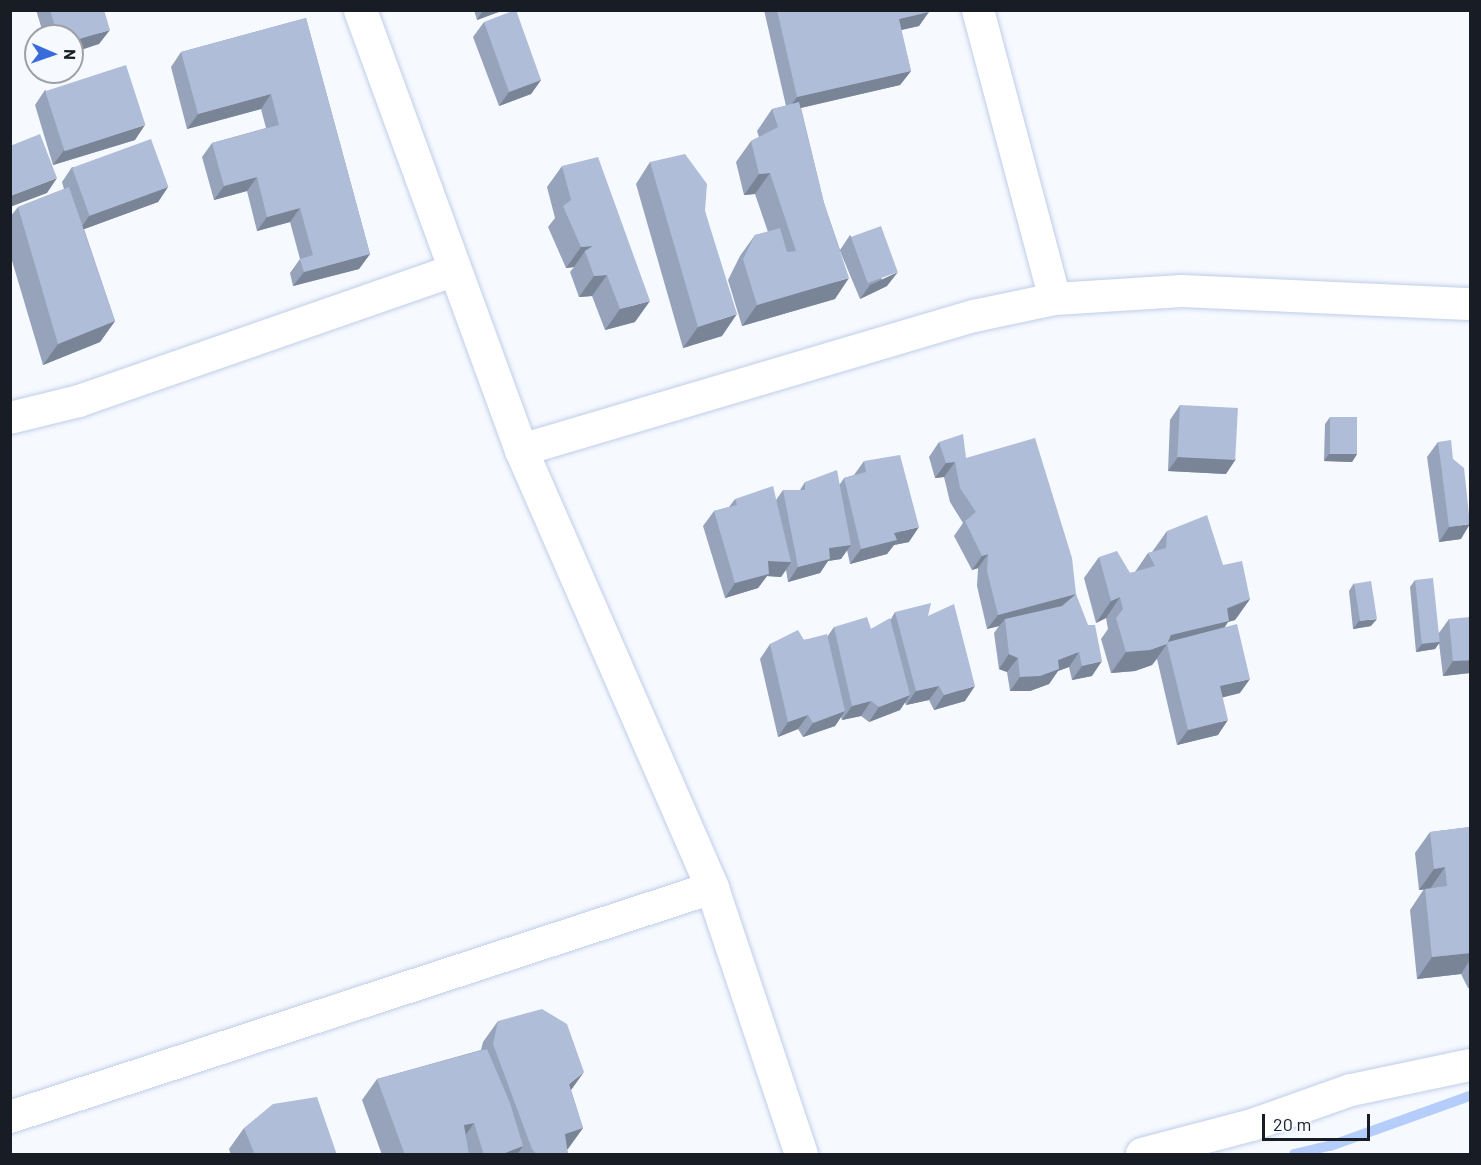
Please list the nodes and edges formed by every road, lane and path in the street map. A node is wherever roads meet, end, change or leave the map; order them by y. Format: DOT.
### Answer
graph roads {
  1 [pos="360,10"];
  2 [pos="978,10"];
  3 [pos="455,270"];
  4 [pos="1055,299"];
  5 [pos="1470,304"];
  6 [pos="10,418"];
  7 [pos="521,450"];
  8 [pos="712,888"];
  9 [pos="1470,1065"];
  10 [pos="10,1117"];
  11 [pos="801,1155"];
  12 [pos="1142,1155"];
  1 -- 3 [label="main road"];
  2 -- 4 [label="street"];
  3 -- 6 [label="street"];
  3 -- 7 [label="main road"];
  4 -- 5 [label="street"];
  4 -- 7 [label="street"];
  7 -- 8 [label="main road"];
  8 -- 10 [label="street"];
  8 -- 11 [label="main road"];
  9 -- 12 [label="street"];
}
